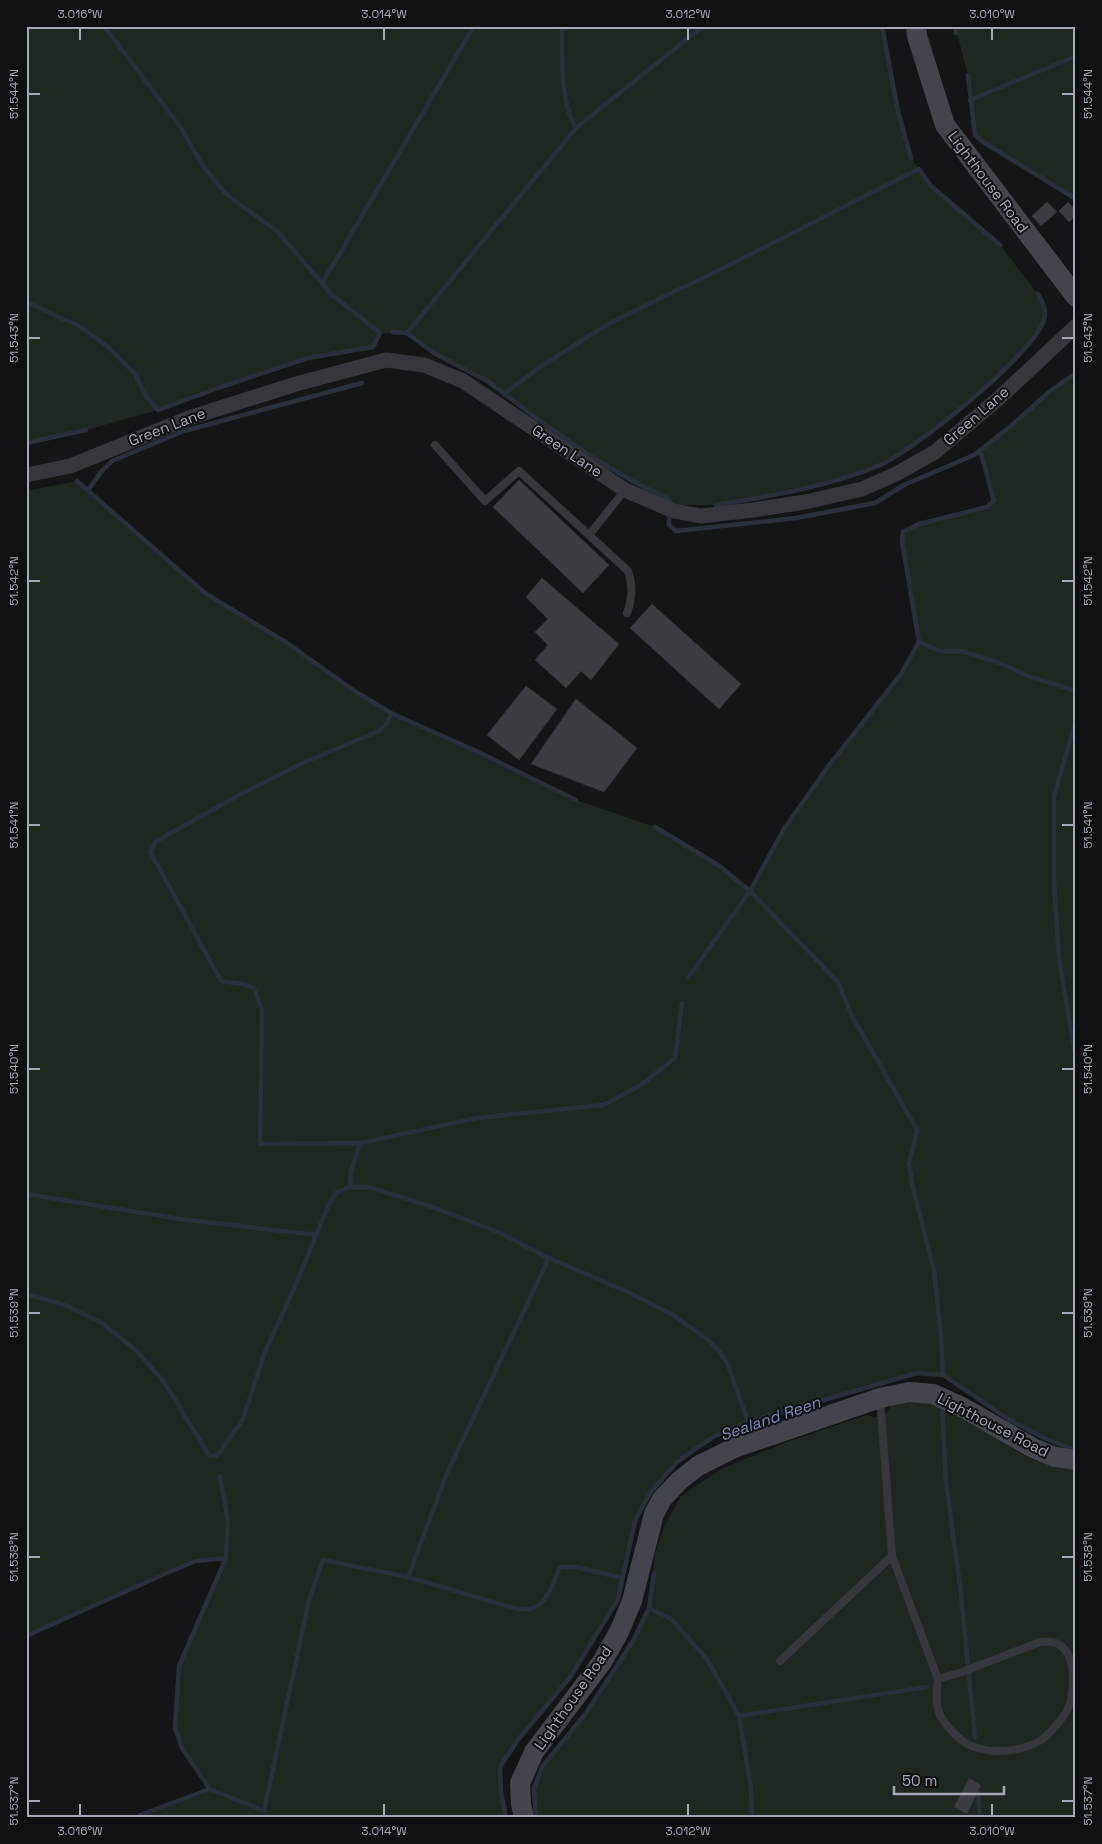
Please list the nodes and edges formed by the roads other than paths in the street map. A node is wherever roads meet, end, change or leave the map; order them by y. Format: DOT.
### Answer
graph roads {
  1 [pos="916,26"];
  2 [pos="1076,297"];
  3 [pos="1076,326"];
  4 [pos="435,445"];
  5 [pos="26,475"];
  6 [pos="625,490"];
  7 [pos="589,535"];
  8 [pos="627,613"];
  9 [pos="880,1398"];
  10 [pos="1076,1460"];
  11 [pos="892,1556"];
  12 [pos="780,1661"];
  13 [pos="938,1679"];
  14 [pos="524,1818"];
  1 -- 2 [label="main road, Lighthouse Road"];
  3 -- 6 [label="street, Green Lane"];
  4 -- 7 [label="lane"];
  5 -- 6 [label="street, Green Lane"];
  6 -- 7 [label="lane"];
  7 -- 8 [label="lane"];
  9 -- 10 [label="main road, Lighthouse Road"];
  9 -- 11 [label="lane"];
  9 -- 14 [label="main road, Lighthouse Road"];
  11 -- 12 [label="lane"];
  11 -- 13 [label="lane"];
  13 -- 13 [label="lane"];
}
